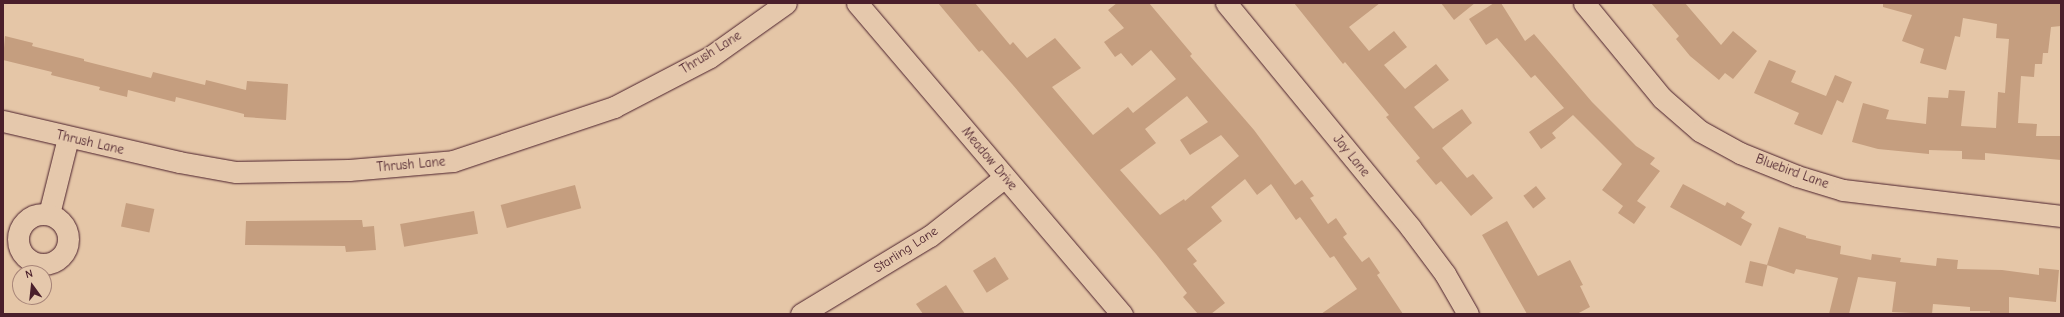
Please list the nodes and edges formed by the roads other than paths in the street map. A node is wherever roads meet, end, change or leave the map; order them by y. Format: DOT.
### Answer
graph roads {
  1 [pos="786,3"];
  2 [pos="857,3"];
  3 [pos="1226,3"];
  4 [pos="1584,3"];
  5 [pos="3,121"];
  6 [pos="68,138"];
  7 [pos="1005,177"];
  8 [pos="49,214"];
  9 [pos="2061,216"];
  10 [pos="801,314"];
  11 [pos="1122,314"];
  12 [pos="1468,314"];
  1 -- 6 [label="street, Thrush Lane"];
  2 -- 7 [label="street, Meadow Drive"];
  3 -- 12 [label="street, Jay Lane"];
  4 -- 9 [label="street, Bluebird Lane"];
  5 -- 6 [label="street, Thrush Lane"];
  6 -- 8 [label="street"];
  7 -- 10 [label="street, Starling Lane"];
  7 -- 11 [label="street, Meadow Drive"];
}
